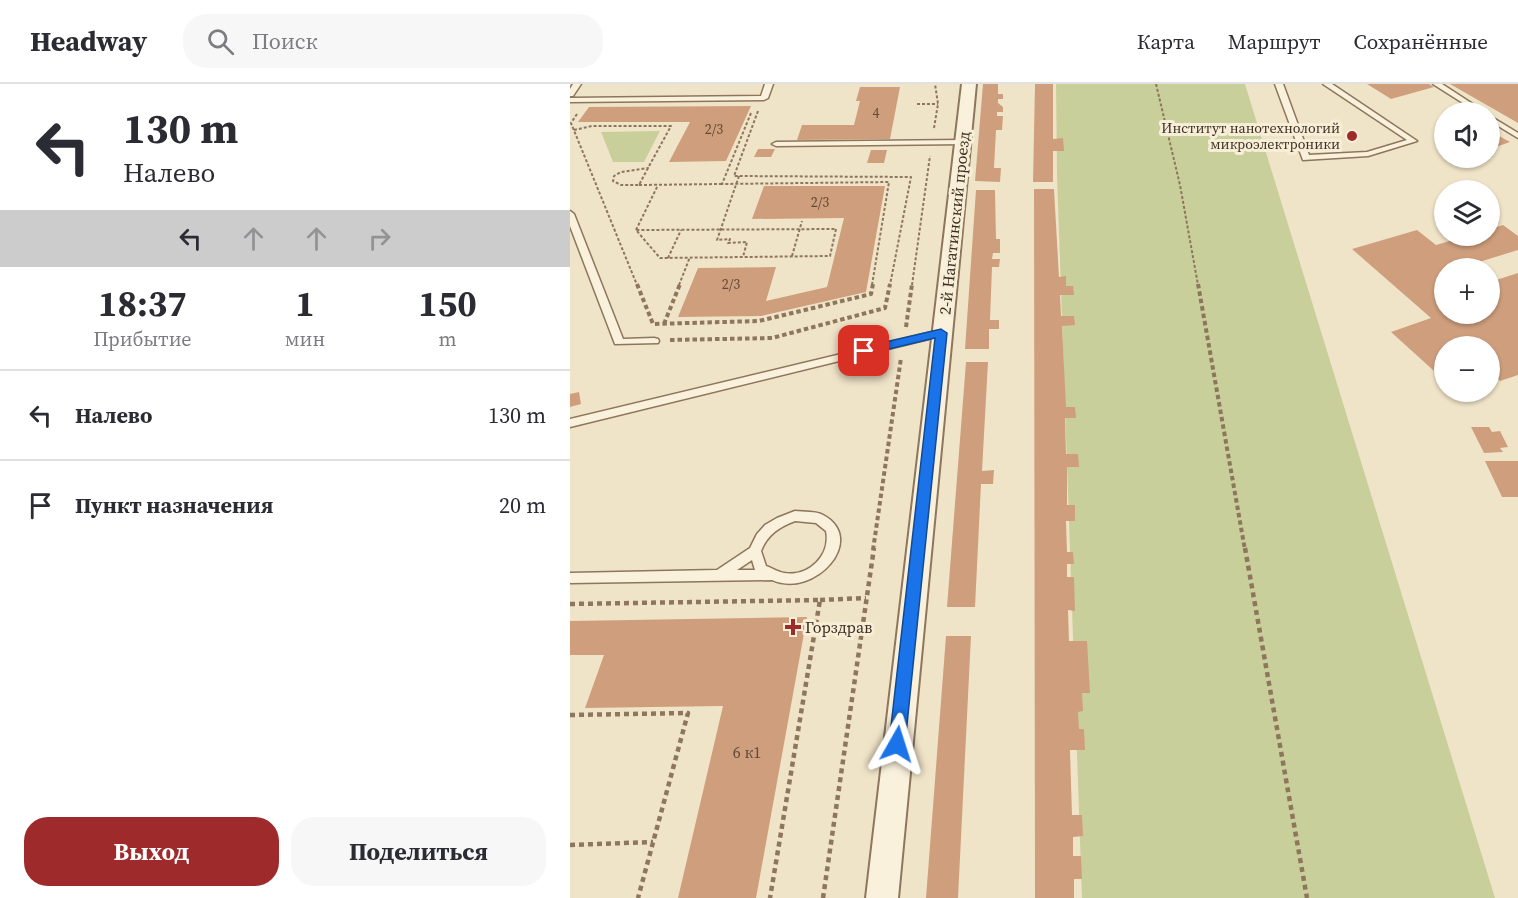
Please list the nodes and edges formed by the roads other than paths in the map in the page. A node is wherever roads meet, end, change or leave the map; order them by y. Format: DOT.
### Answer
graph roads {
  1 [pos="577,84"];
  2 [pos="769,84"];
  3 [pos="969,84"];
  4 [pos="1279,84"];
  5 [pos="1327,84"];
  6 [pos="1437,84"];
  7 [pos="570,94"];
  8 [pos="570,100"];
  9 [pos="1465,102"];
  10 [pos="1500,124"];
  11 [pos="1518,136"];
  12 [pos="963,142"];
  13 [pos="776,144"];
  14 [pos="570,214"];
  15 [pos="941,333"];
  16 [pos="654,341"];
  17 [pos="570,423"];
  18 [pos="755,551"];
  19 [pos="770,575"];
  20 [pos="719,576"];
  21 [pos="570,578"];
  22 [pos="882,898"];
  1 -- 7 [label="lane"];
  2 -- 8 [label="lane"];
  3 -- 12 [label="street, 2-й Нагатинский проезд"];
  4 -- 5 [label="lane"];
  6 -- 9 [label="lane"];
  10 -- 11 [label="lane"];
  12 -- 13 [label="lane"];
  12 -- 15 [label="street, 2-й Нагатинский проезд"];
  14 -- 16 [label="lane"];
  15 -- 17 [label="lane"];
  15 -- 22 [label="street, 2-й Нагатинский проезд"];
  18 -- 19 [label="lane"];
  18 -- 19 [label="lane"];
  18 -- 20 [label="lane"];
  19 -- 20 [label="lane"];
  20 -- 21 [label="lane"];
}
